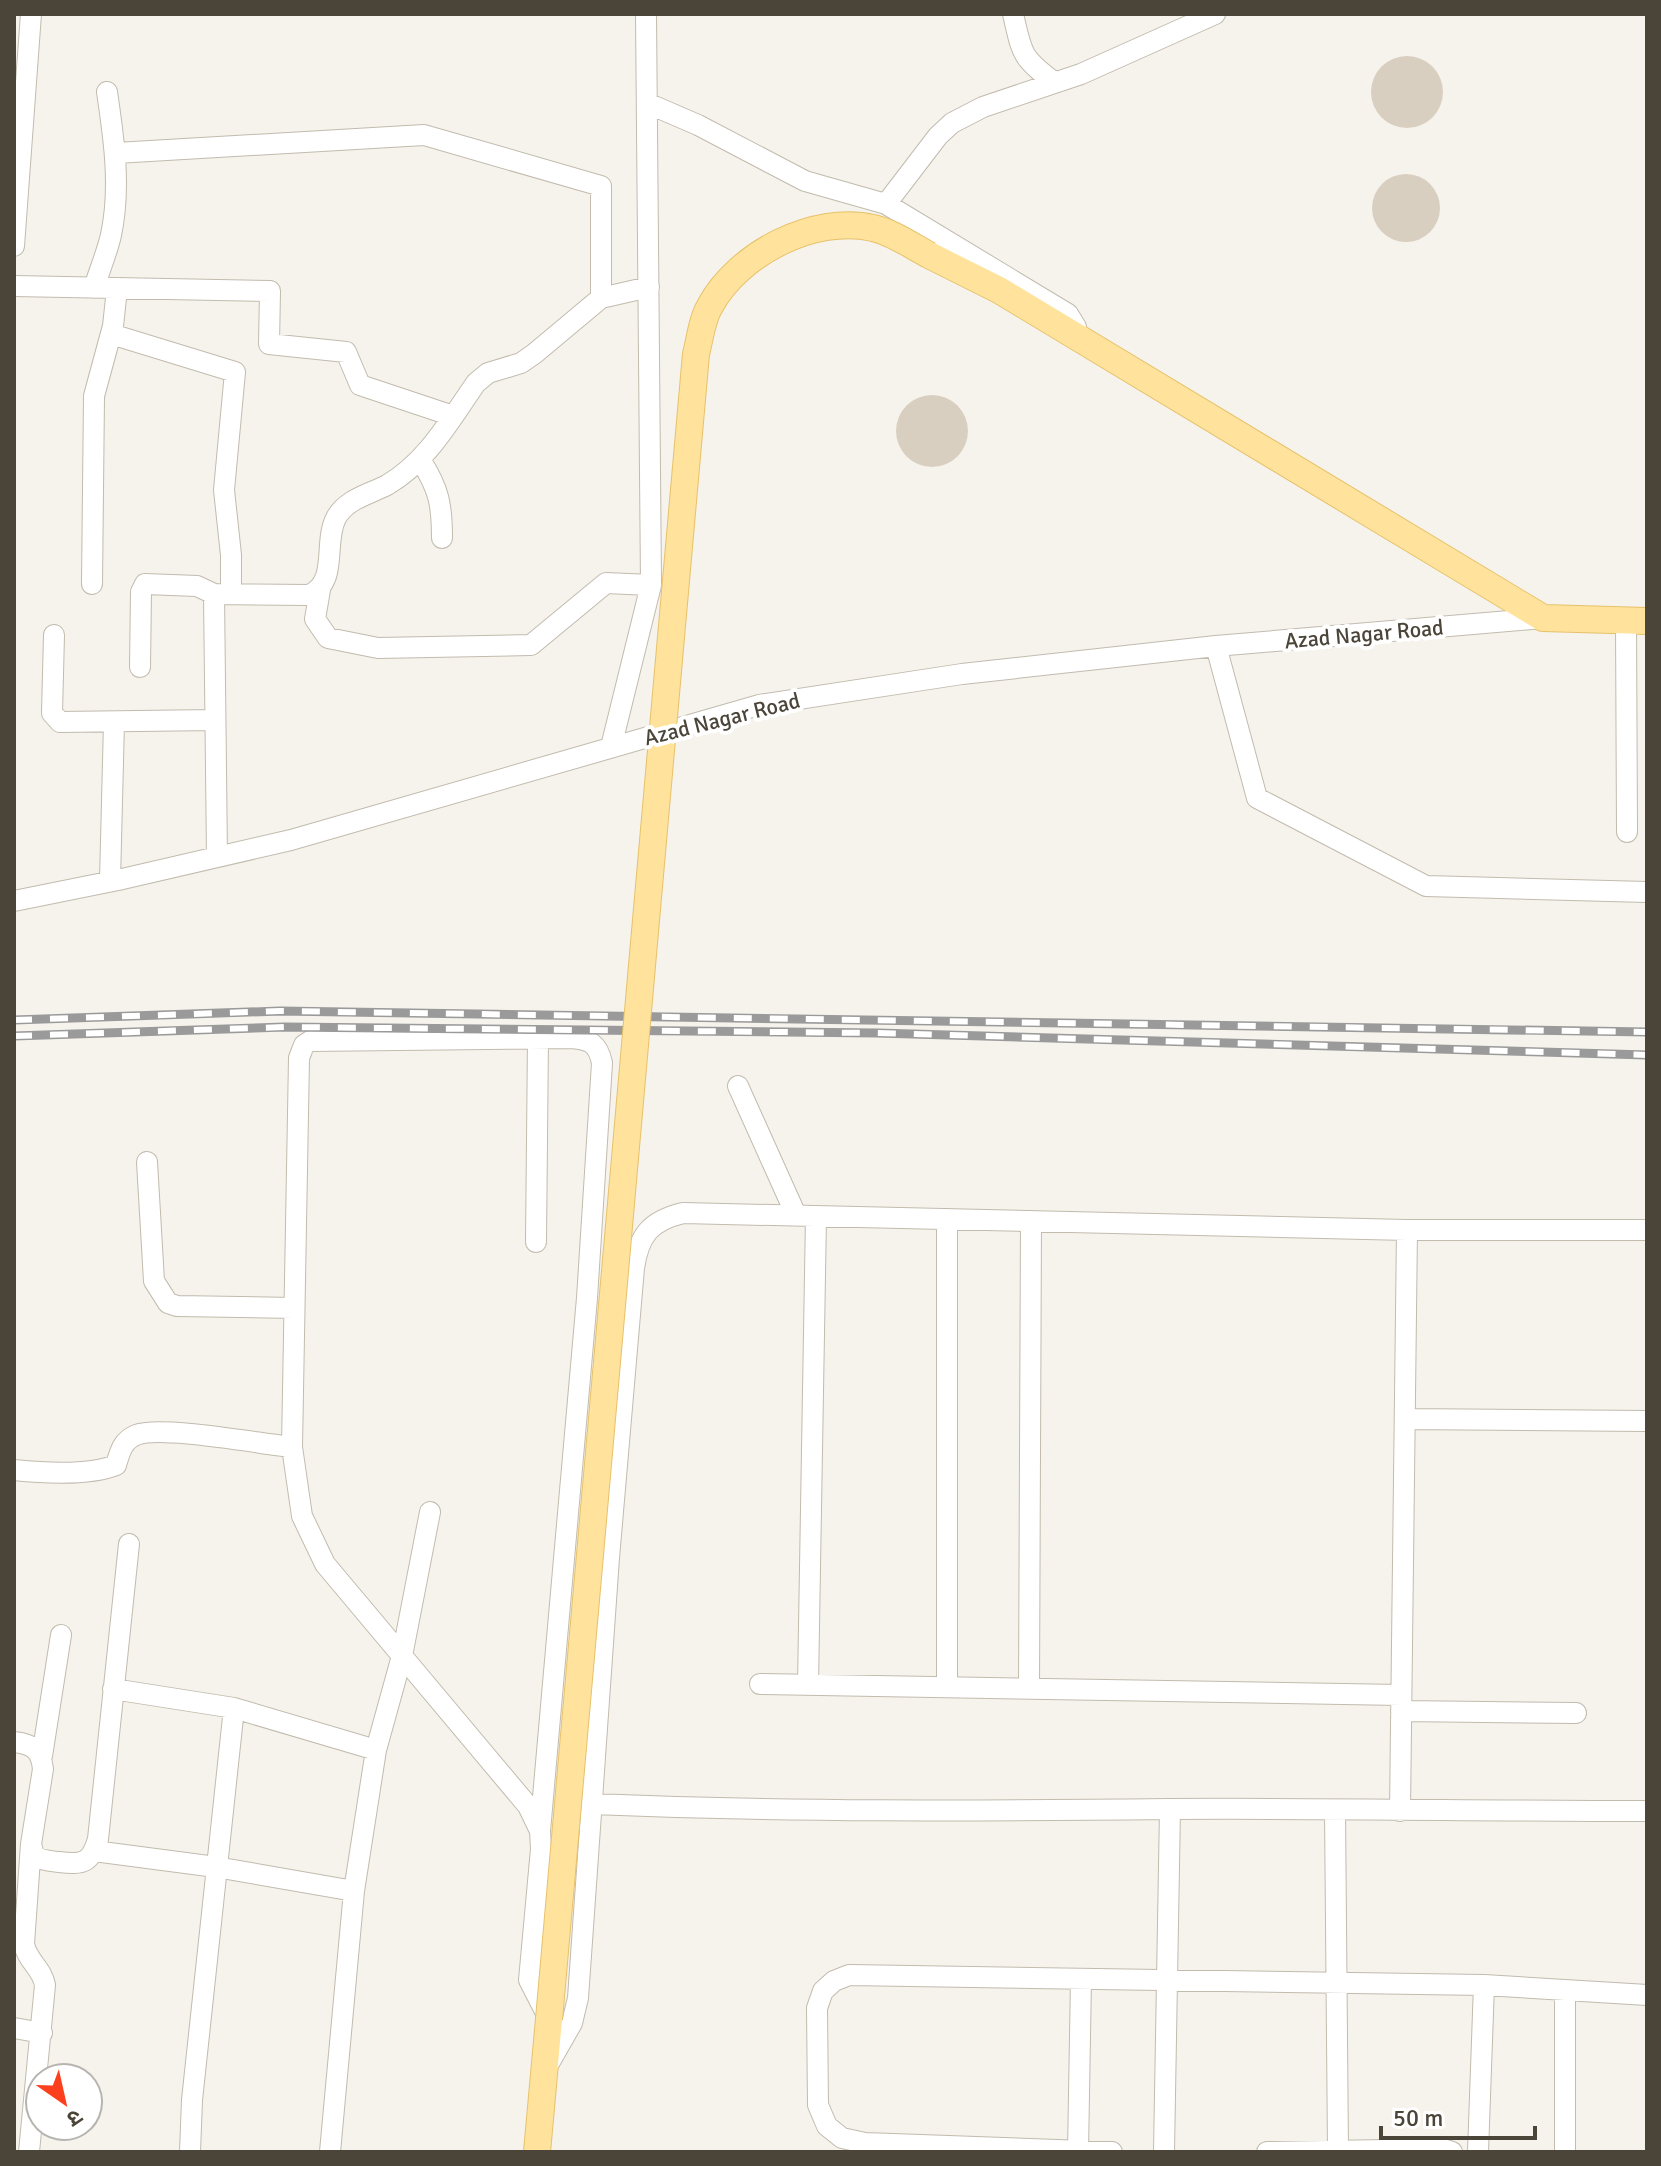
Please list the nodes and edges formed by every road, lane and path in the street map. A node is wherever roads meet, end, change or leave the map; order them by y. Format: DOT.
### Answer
graph roads {
  1 [pos="31,14"];
  2 [pos="646,14"];
  3 [pos="1013,14"];
  4 [pos="1215,14"];
  5 [pos="1054,82"];
  6 [pos="107,92"];
  7 [pos="647,103"];
  8 [pos="116,153"];
  9 [pos="16,191"];
  10 [pos="886,204"];
  11 [pos="14,246"];
  12 [pos="14,286"];
  13 [pos="649,287"];
  14 [pos="94,288"];
  15 [pos="117,289"];
  16 [pos="601,298"];
  17 [pos="111,334"];
  18 [pos="1073,335"];
  19 [pos="453,416"];
  20 [pos="421,461"];
  21 [pos="442,538"];
  22 [pos="92,584"];
  23 [pos="651,585"];
  24 [pos="320,590"];
  25 [pos="222,594"];
  26 [pos="1543,618"];
  27 [pos="1637,621"];
  28 [pos="54,635"];
  29 [pos="1216,646"];
  30 [pos="140,667"];
  31 [pos="215,720"];
  32 [pos="114,722"];
  33 [pos="611,747"];
  34 [pos="1627,832"];
  35 [pos="217,857"];
  36 [pos="110,881"];
  37 [pos="1647,892"];
  38 [pos="14,901"];
  39 [pos="538,1038"];
  40 [pos="738,1086"];
  41 [pos="147,1162"];
  42 [pos="806,1216"];
  43 [pos="947,1219"];
  44 [pos="1031,1221"];
  45 [pos="1407,1230"];
  46 [pos="1647,1230"];
  47 [pos="536,1242"];
  48 [pos="294,1308"];
  49 [pos="1405,1419"];
  50 [pos="1647,1421"];
  51 [pos="292,1447"];
  52 [pos="14,1470"];
  53 [pos="430,1512"];
  54 [pos="129,1544"];
  55 [pos="61,1635"];
  56 [pos="402,1656"];
  57 [pos="760,1684"];
  58 [pos="808,1685"];
  59 [pos="947,1687"];
  60 [pos="1029,1688"];
  61 [pos="113,1689"];
  62 [pos="1401,1703"];
  63 [pos="234,1708"];
  64 [pos="1576,1713"];
  65 [pos="14,1742"];
  66 [pos="376,1750"];
  67 [pos="42,1756"];
  68 [pos="593,1804"];
  69 [pos="1170,1809"];
  70 [pos="1335,1810"];
  71 [pos="1400,1811"];
  72 [pos="1647,1811"];
  73 [pos="540,1831"];
  74 [pos="31,1844"];
  75 [pos="94,1851"];
  76 [pos="216,1867"];
  77 [pos="354,1891"];
  78 [pos="1081,1979"];
  79 [pos="1169,1981"];
  80 [pos="1335,1983"];
  81 [pos="1484,1985"];
  82 [pos="1565,1990"];
  83 [pos="1647,1995"];
  84 [pos="549,2019"];
  85 [pos="14,2028"];
  86 [pos="42,2033"];
  87 [pos="544,2072"];
  88 [pos="1078,2151"];
  89 [pos="1338,2151"];
  90 [pos="29,2152"];
  91 [pos="190,2152"];
  92 [pos="330,2152"];
  93 [pos="537,2152"];
  94 [pos="1112,2152"];
  95 [pos="1164,2152"];
  96 [pos="1267,2152"];
  97 [pos="1452,2152"];
  98 [pos="1478,2152"];
  99 [pos="1565,2152"];
  1 -- 9 [label="street"];
  2 -- 7 [label="street"];
  3 -- 5 [label="street"];
  4 -- 5 [label="street"];
  5 -- 10 [label="street"];
  6 -- 8 [label="street"];
  7 -- 10 [label="street"];
  7 -- 13 [label="street"];
  8 -- 14 [label="street"];
  8 -- 16 [label="street"];
  9 -- 11 [label="street"];
  10 -- 18 [label="street"];
  12 -- 14 [label="street"];
  13 -- 16 [label="street"];
  13 -- 23 [label="street"];
  14 -- 15 [label="street"];
  15 -- 17 [label="street"];
  15 -- 19 [label="street"];
  16 -- 19 [label="street"];
  17 -- 22 [label="street"];
  17 -- 25 [label="street"];
  18 -- 26 [label="main road"];
  18 -- 84 [label="main road, bridge"];
  19 -- 20 [label="street"];
  20 -- 21 [label="street"];
  20 -- 24 [label="street"];
  23 -- 24 [label="street"];
  23 -- 33 [label="street"];
  24 -- 25 [label="street"];
  25 -- 30 [label="street"];
  25 -- 31 [label="street"];
  26 -- 27 [label="main road"];
  26 -- 29 [label="street, Azad Nagar Road"];
  27 -- 34 [label="street"];
  28 -- 32 [label="street"];
  29 -- 33 [label="street, Azad Nagar Road"];
  29 -- 37 [label="street"];
  31 -- 32 [label="street"];
  31 -- 35 [label="street"];
  32 -- 36 [label="street"];
  33 -- 35 [label="street, Azad Nagar Road"];
  35 -- 36 [label="street, Azad Nagar Road"];
  36 -- 38 [label="street, Azad Nagar Road"];
  39 -- 47 [label="street"];
  39 -- 48 [label="street"];
  39 -- 73 [label="street"];
  40 -- 42 [label="street"];
  41 -- 48 [label="street"];
  42 -- 43 [label="street"];
  42 -- 58 [label="street"];
  42 -- 68 [label="street"];
  43 -- 44 [label="street"];
  43 -- 59 [label="street"];
  44 -- 45 [label="street"];
  44 -- 60 [label="street"];
  45 -- 46 [label="street"];
  45 -- 49 [label="street"];
  48 -- 51 [label="street"];
  49 -- 50 [label="street"];
  49 -- 62 [label="street"];
  51 -- 52 [label="street"];
  51 -- 56 [label="street"];
  53 -- 56 [label="street"];
  54 -- 61 [label="street"];
  55 -- 67 [label="street"];
  56 -- 66 [label="street"];
  56 -- 73 [label="street"];
  57 -- 58 [label="street"];
  58 -- 59 [label="street"];
  59 -- 60 [label="street"];
  60 -- 62 [label="street"];
  61 -- 63 [label="street"];
  61 -- 75 [label="street"];
  62 -- 64 [label="street"];
  62 -- 71 [label="street"];
  63 -- 66 [label="street"];
  63 -- 76 [label="street"];
  65 -- 67 [label="street"];
  66 -- 77 [label="street"];
  67 -- 74 [label="street"];
  68 -- 69 [label="street"];
  68 -- 87 [label="street"];
  69 -- 70 [label="street"];
  69 -- 79 [label="street"];
  70 -- 71 [label="street"];
  70 -- 80 [label="street"];
  71 -- 72 [label="street"];
  73 -- 84 [label="street"];
  74 -- 75 [label="street"];
  74 -- 86 [label="street"];
  75 -- 76 [label="street"];
  76 -- 77 [label="street"];
  76 -- 91 [label="street"];
  77 -- 92 [label="street"];
  78 -- 79 [label="street"];
  78 -- 88 [label="street"];
  78 -- 88 [label="street"];
  79 -- 80 [label="street"];
  79 -- 95 [label="street"];
  80 -- 81 [label="street"];
  80 -- 89 [label="street"];
  81 -- 82 [label="street"];
  81 -- 98 [label="street"];
  82 -- 83 [label="street"];
  82 -- 99 [label="street"];
  84 -- 87 [label="main road"];
  85 -- 86 [label="street"];
  86 -- 90 [label="street"];
  87 -- 93 [label="main road"];
  88 -- 94 [label="street"];
  89 -- 96 [label="street"];
  89 -- 97 [label="street"];
}
